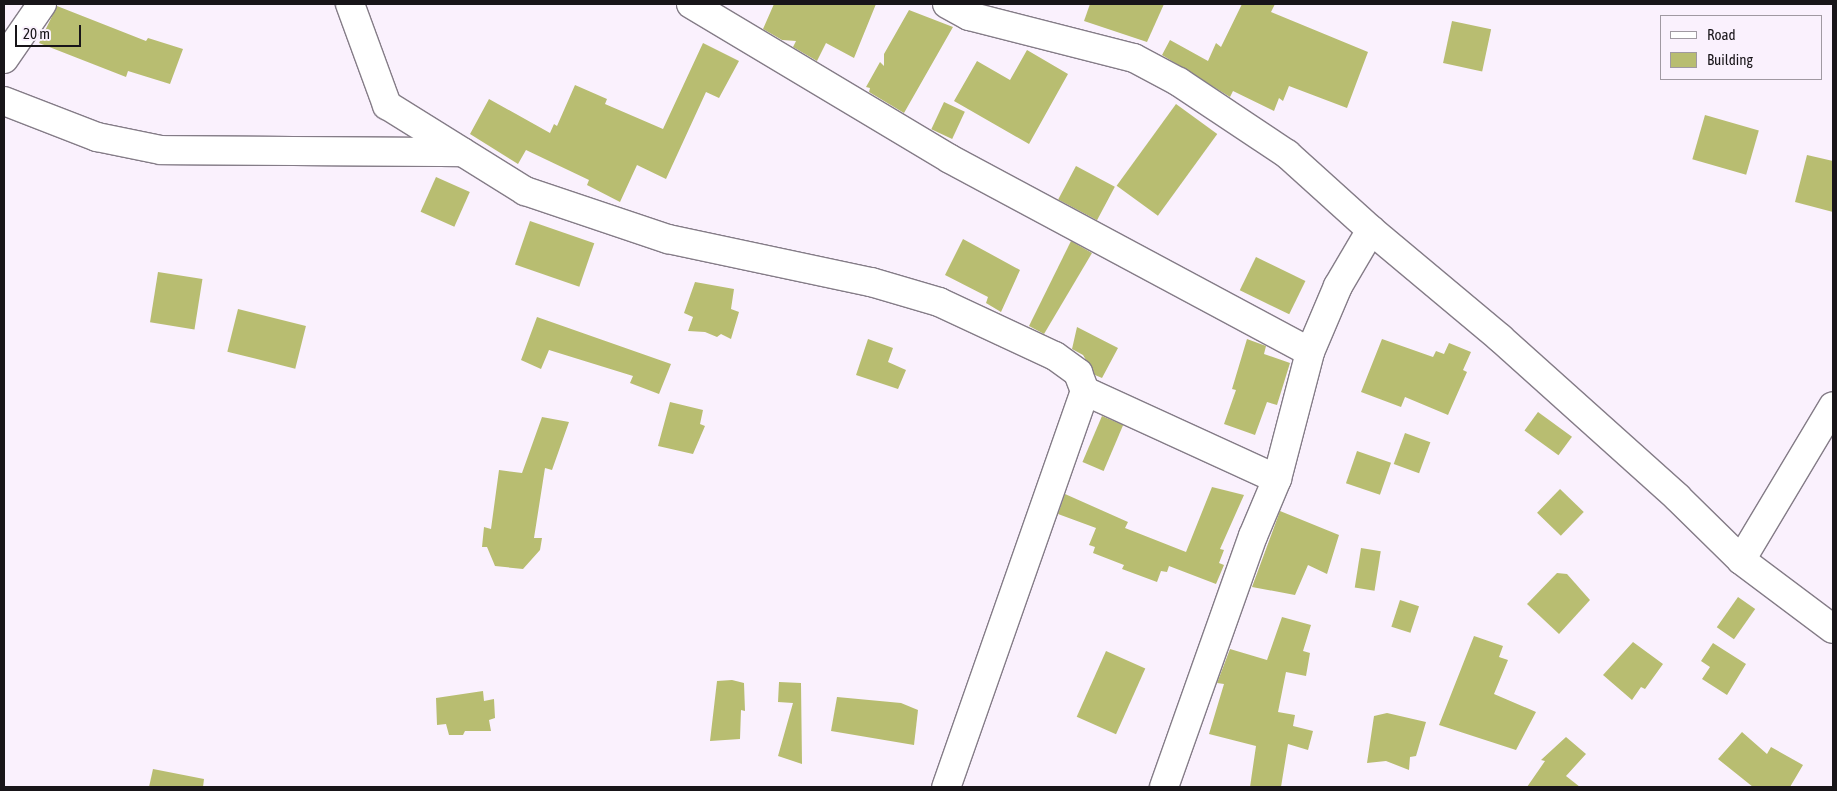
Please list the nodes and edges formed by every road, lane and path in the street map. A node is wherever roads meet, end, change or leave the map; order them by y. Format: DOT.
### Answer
graph roads {
  1 [pos="42,4"];
  2 [pos="350,4"];
  3 [pos="691,4"];
  4 [pos="947,4"];
  5 [pos="4,59"];
  6 [pos="4,101"];
  7 [pos="462,152"];
  8 [pos="1371,230"];
  9 [pos="1310,352"];
  10 [pos="1085,391"];
  11 [pos="1833,406"];
  12 [pos="1277,478"];
  13 [pos="1741,560"];
  14 [pos="1833,628"];
  15 [pos="946,787"];
  16 [pos="1164,787"];
  1 -- 5 [label="street"];
  2 -- 7 [label="street"];
  3 -- 9 [label="street"];
  4 -- 8 [label="street"];
  6 -- 7 [label="street"];
  7 -- 10 [label="street"];
  8 -- 9 [label="street"];
  8 -- 13 [label="street"];
  9 -- 12 [label="street"];
  10 -- 12 [label="street"];
  10 -- 15 [label="street"];
  11 -- 13 [label="street"];
  12 -- 16 [label="street"];
  13 -- 14 [label="street"];
}
